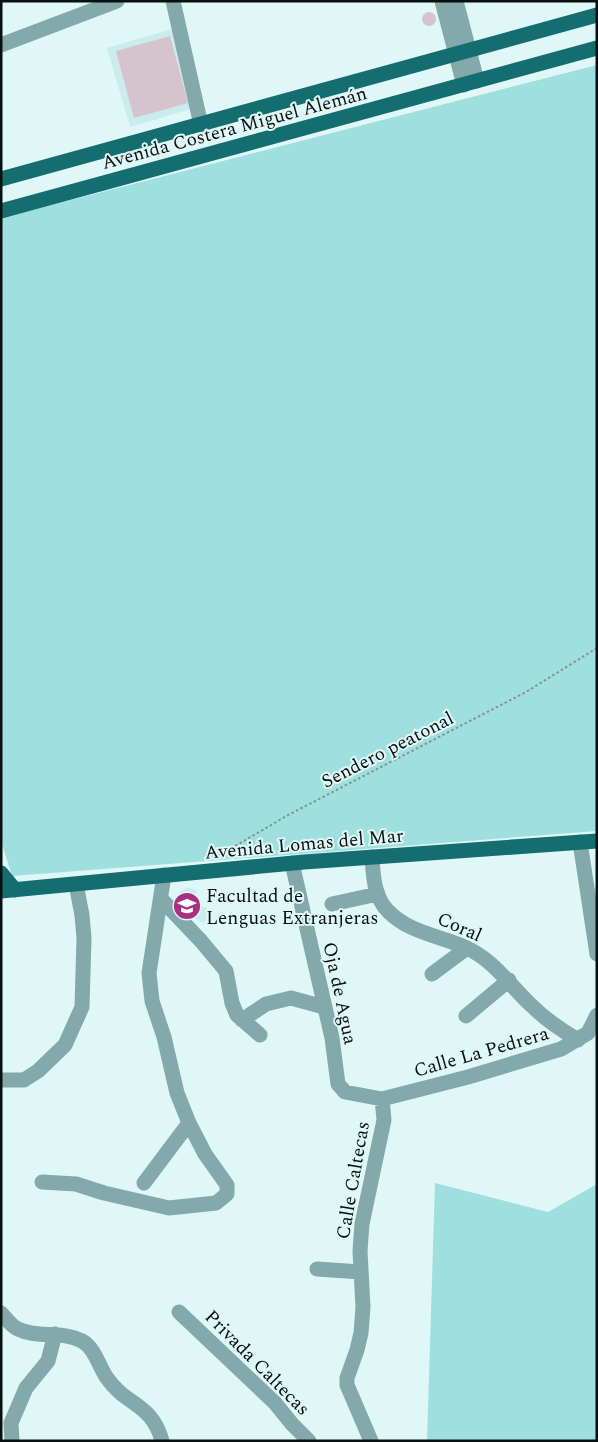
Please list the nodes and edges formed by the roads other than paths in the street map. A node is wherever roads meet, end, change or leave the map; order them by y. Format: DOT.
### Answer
graph roads {
  1 [pos="117,1"];
  2 [pos="173,1"];
  3 [pos="442,1"];
  4 [pos="456,1"];
  5 [pos="597,15"];
  6 [pos="1,45"];
  7 [pos="597,48"];
  8 [pos="462,51"];
  9 [pos="470,83"];
  10 [pos="201,125"];
  11 [pos="1,179"];
  12 [pos="1,211"];
  13 [pos="597,841"];
  14 [pos="580,842"];
  15 [pos="372,857"];
  16 [pos="292,863"];
  17 [pos="1,873"];
  18 [pos="164,875"];
  19 [pos="76,884"];
  20 [pos="8,890"];
  21 [pos="378,894"];
  22 [pos="161,899"];
  23 [pos="332,904"];
  24 [pos="467,948"];
  25 [pos="597,954"];
  26 [pos="432,974"];
  27 [pos="509,980"];
  28 [pos="324,1007"];
  29 [pos="597,1015"];
  30 [pos="466,1016"];
  31 [pos="242,1020"];
  32 [pos="260,1035"];
  33 [pos="587,1036"];
  34 [pos="1,1080"];
  35 [pos="382,1099"];
  36 [pos="188,1123"];
  37 [pos="42,1182"];
  38 [pos="144,1183"];
  39 [pos="317,1269"];
  40 [pos="361,1272"];
  41 [pos="179,1312"];
  42 [pos="1,1313"];
  43 [pos="55,1334"];
  44 [pos="12,1441"];
  45 [pos="162,1441"];
  46 [pos="309,1441"];
  47 [pos="371,1441"];
  1 -- 6 [label="street"];
  2 -- 10 [label="street"];
  3 -- 8 [label="street"];
  4 -- 8 [label="street"];
  5 -- 8 [label="main road, Avenida Costera Miguel Alemán"];
  7 -- 9 [label="main road, Avenida Costera Miguel Alemán"];
  8 -- 9 [label="street"];
  8 -- 10 [label="main road, Avenida Costera Miguel Alemán"];
  9 -- 12 [label="main road, Avenida Costera Miguel Alemán"];
  10 -- 11 [label="main road, Avenida Costera Miguel Alemán"];
  13 -- 14 [label="main road, Avenida Lomas del Mar"];
  14 -- 15 [label="main road, Avenida Lomas del Mar"];
  14 -- 25 [label="street"];
  15 -- 16 [label="main road, Avenida Lomas del Mar"];
  15 -- 21 [label="street, Coral"];
  16 -- 18 [label="main road, Avenida Lomas del Mar"];
  16 -- 28 [label="street, Oja de Agua"];
  17 -- 20 [label="main road"];
  18 -- 19 [label="main road, Avenida Lomas del Mar"];
  18 -- 22 [label="street"];
  19 -- 20 [label="main road, Avenida Lomas del Mar"];
  19 -- 34 [label="street"];
  21 -- 23 [label="street"];
  21 -- 24 [label="street, Coral"];
  22 -- 31 [label="street"];
  22 -- 36 [label="street"];
  24 -- 26 [label="street"];
  24 -- 27 [label="street, Coral"];
  27 -- 30 [label="street"];
  27 -- 33 [label="street, Coral"];
  28 -- 31 [label="street"];
  28 -- 35 [label="street, Oja de Agua"];
  29 -- 33 [label="street"];
  31 -- 32 [label="street"];
  33 -- 35 [label="street, Calle La Pedrera"];
  35 -- 40 [label="street, Calle Caltecas"];
  36 -- 37 [label="street"];
  36 -- 38 [label="street"];
  39 -- 40 [label="street"];
  40 -- 47 [label="street, Calle Caltecas"];
  41 -- 46 [label="street, Privada Caltecas"];
  42 -- 43 [label="street"];
  43 -- 44 [label="street"];
  43 -- 45 [label="street"];
}
